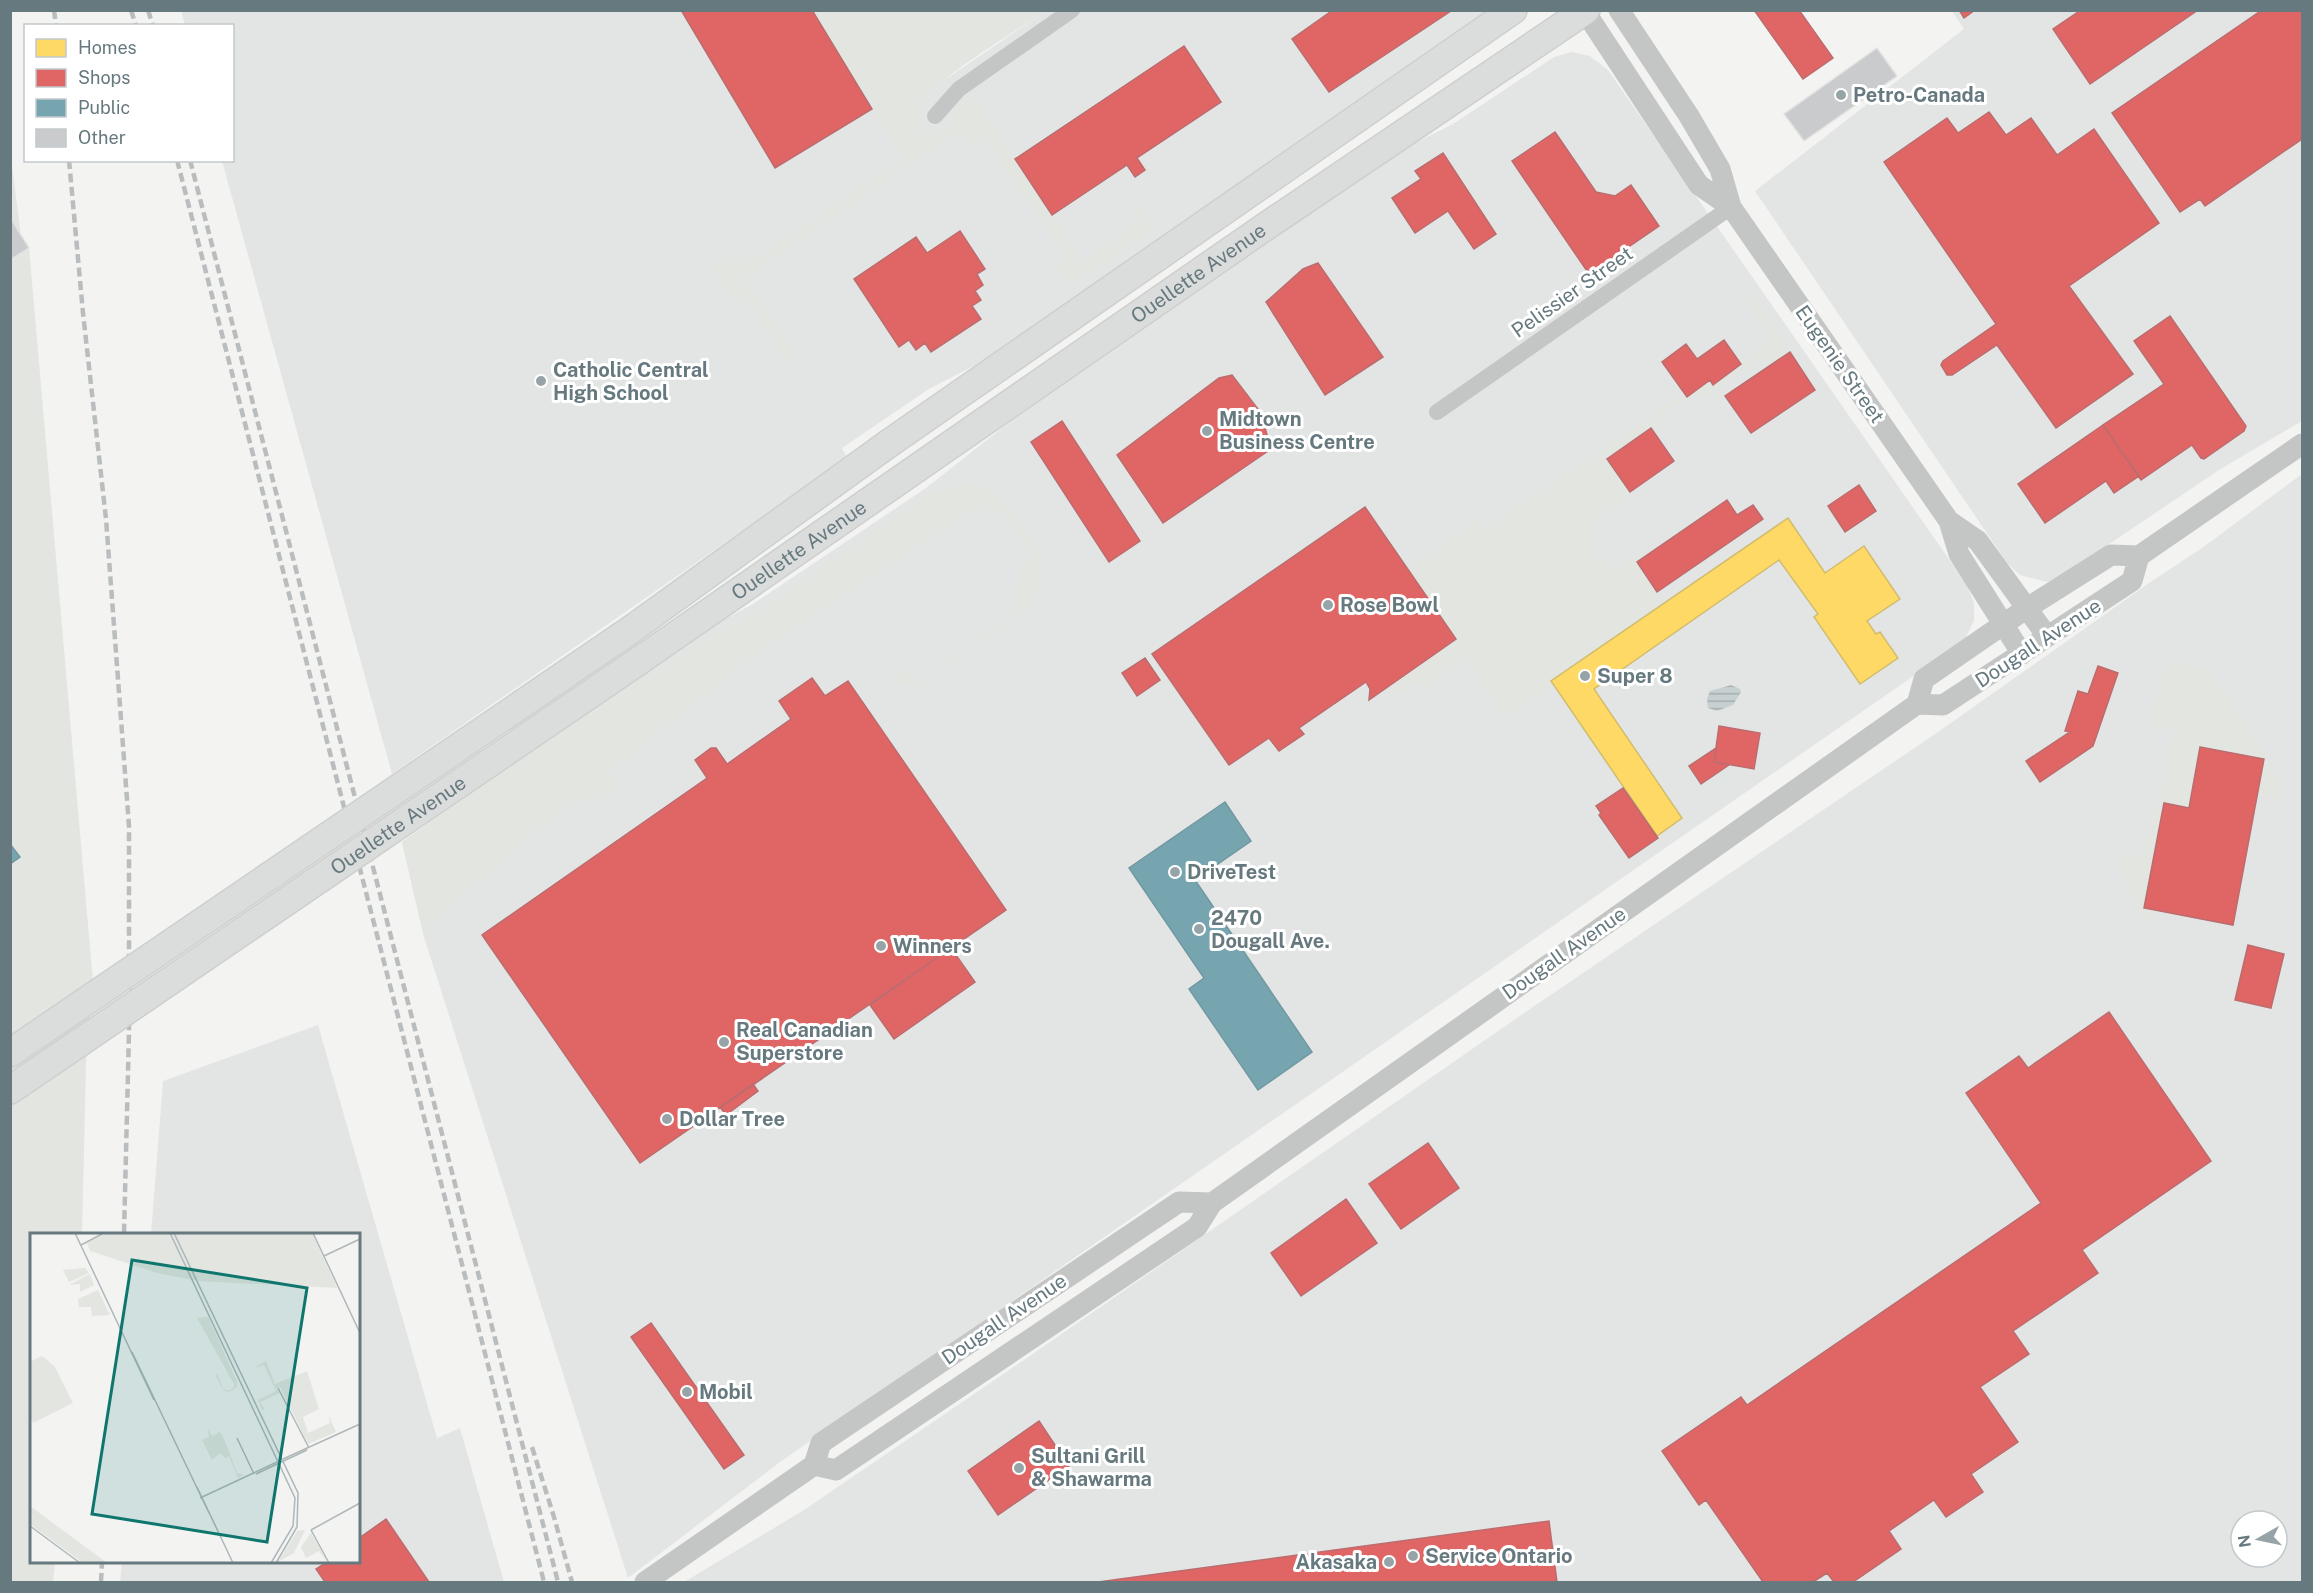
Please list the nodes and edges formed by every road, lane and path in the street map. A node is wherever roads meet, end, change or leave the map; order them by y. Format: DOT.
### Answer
graph roads {
  1 [pos="1072,10"];
  2 [pos="1513,10"];
  3 [pos="1619,10"];
  4 [pos="1585,11"];
  5 [pos="935,116"];
  6 [pos="1731,207"];
  7 [pos="1437,412"];
  8 [pos="2302,444"];
  9 [pos="1949,520"];
  10 [pos="2139,556"];
  11 [pos="2027,608"];
  12 [pos="2004,624"];
  13 [pos="2047,636"];
  14 [pos="2022,654"];
  15 [pos="1917,704"];
  16 [pos="10,1053"];
  17 [pos="10,1090"];
  18 [pos="1212,1203"];
  19 [pos="814,1464"];
  20 [pos="645,1582"];
  1 -- 5 [label="street"];
  2 -- 16 [label="main road, Ouellette Avenue, bridge"];
  3 -- 6 [label="street, Eugenie Street"];
  4 -- 6 [label="street, Eugenie Street"];
  4 -- 17 [label="main road, Ouellette Avenue, bridge"];
  6 -- 7 [label="street, Pelissier Street"];
  6 -- 9 [label="street, Eugenie Street"];
  8 -- 10 [label="street"];
  9 -- 11 [label="street, Eugenie Street"];
  9 -- 12 [label="street, Eugenie Street"];
  10 -- 11 [label="street, Dougall Avenue"];
  10 -- 13 [label="street, Dougall Avenue"];
  11 -- 12 [label="street, Dougall Avenue"];
  11 -- 13 [label="street, Eugenie Street"];
  12 -- 14 [label="street, Eugenie Street"];
  12 -- 15 [label="street, Dougall Avenue"];
  13 -- 14 [label="street, Dougall Avenue"];
  14 -- 15 [label="street, Dougall Avenue"];
  15 -- 18 [label="street, Dougall Avenue"];
  18 -- 19 [label="street, Dougall Avenue"];
  18 -- 19 [label="street, Dougall Avenue"];
  19 -- 20 [label="street, Dougall Avenue"];
}
